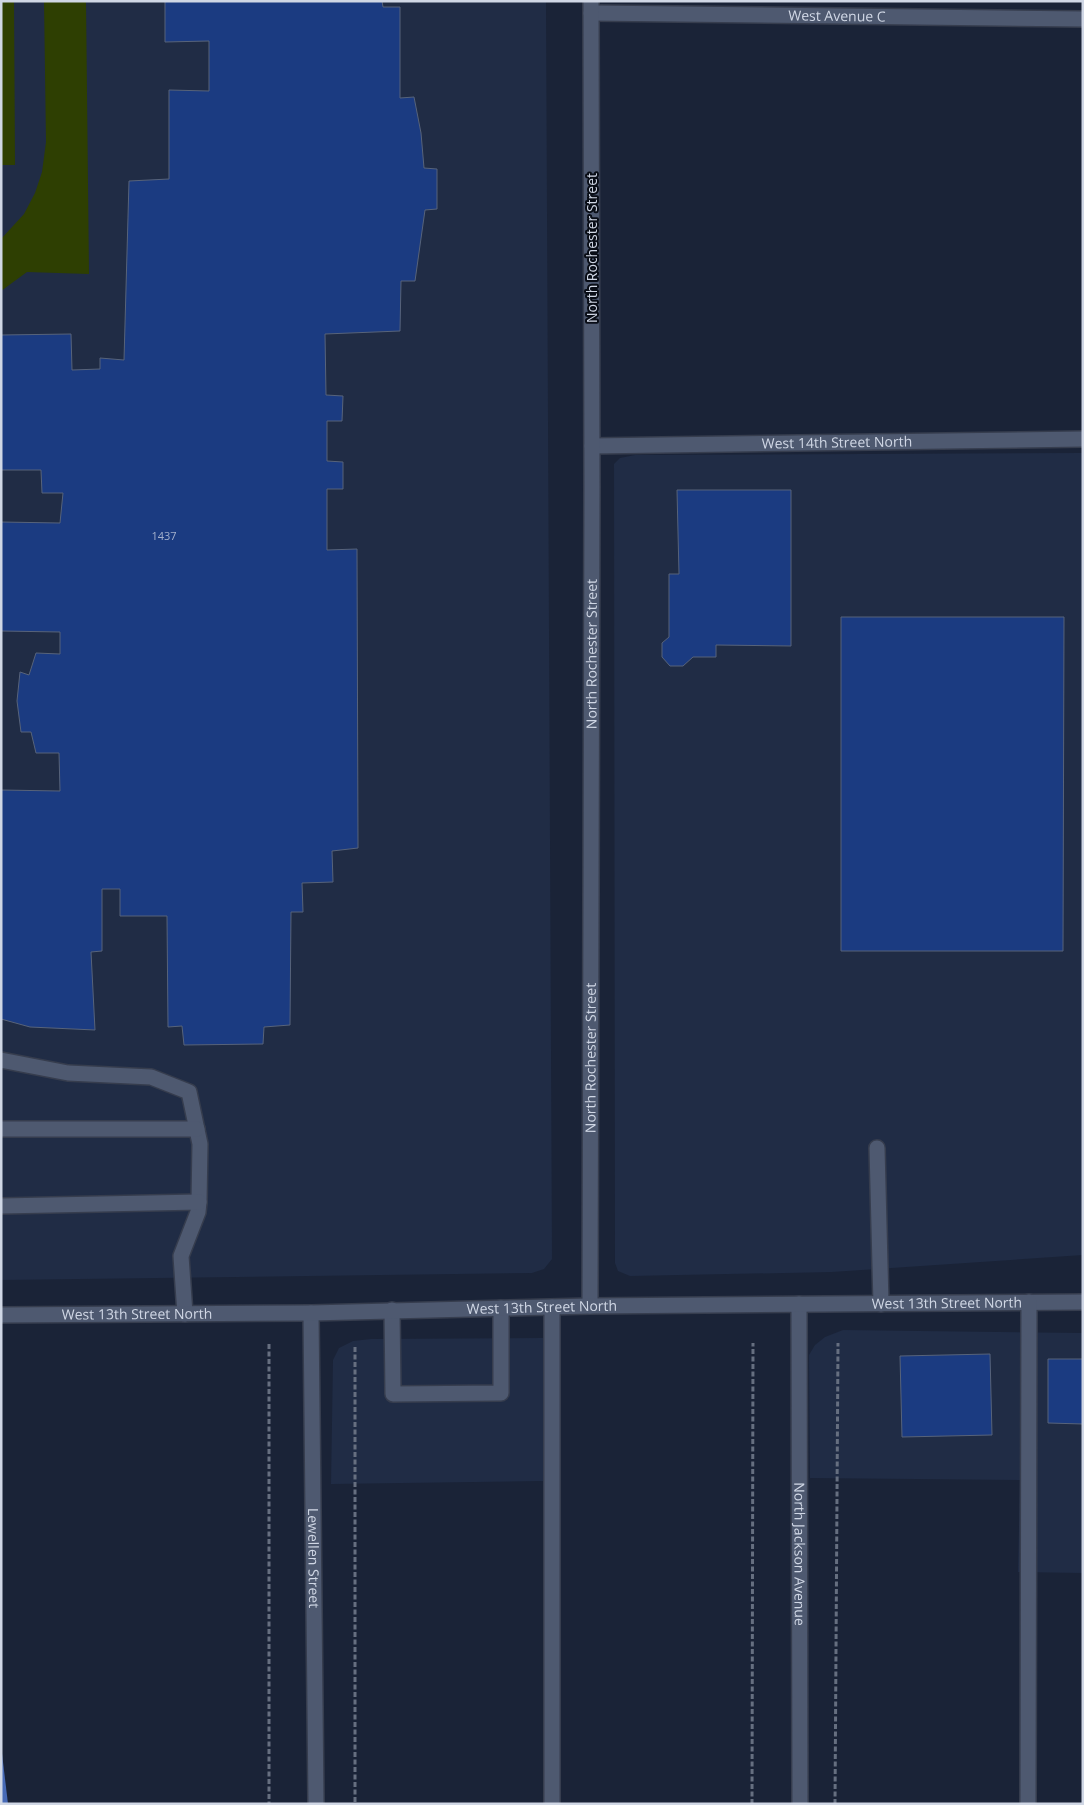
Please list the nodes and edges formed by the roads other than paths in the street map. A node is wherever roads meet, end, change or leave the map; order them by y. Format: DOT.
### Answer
graph roads {
  1 [pos="591,7"];
  2 [pos="1083,19"];
  3 [pos="1083,439"];
  4 [pos="592,446"];
  5 [pos="1,1060"];
  6 [pos="1,1129"];
  7 [pos="197,1129"];
  8 [pos="877,1148"];
  9 [pos="199,1202"];
  10 [pos="1,1206"];
  11 [pos="1029,1302"];
  12 [pos="1083,1302"];
  13 [pos="799,1304"];
  14 [pos="881,1304"];
  15 [pos="590,1306"];
  16 [pos="552,1307"];
  17 [pos="502,1308"];
  18 [pos="392,1310"];
  19 [pos="310,1313"];
  20 [pos="1,1314"];
  21 [pos="185,1314"];
  22 [pos="316,1804"];
  23 [pos="552,1804"];
  24 [pos="800,1804"];
  25 [pos="1028,1804"];
  1 -- 2 [label="street, West Avenue C"];
  1 -- 4 [label="street, North Rochester Street"];
  3 -- 4 [label="street, West 14th Street North"];
  4 -- 15 [label="street, North Rochester Street"];
  5 -- 7 [label="street"];
  6 -- 7 [label="street"];
  7 -- 9 [label="street"];
  8 -- 14 [label="street"];
  9 -- 10 [label="street"];
  9 -- 21 [label="street"];
  11 -- 12 [label="street, West 13th Street North"];
  11 -- 14 [label="street, West 13th Street North"];
  11 -- 25 [label="street"];
  13 -- 14 [label="street, West 13th Street North"];
  13 -- 15 [label="street, West 13th Street North"];
  13 -- 24 [label="street, North Jackson Avenue"];
  15 -- 16 [label="street, West 13th Street North"];
  16 -- 17 [label="street, West 13th Street North"];
  16 -- 23 [label="street"];
  17 -- 18 [label="street, West 13th Street North"];
  17 -- 18 [label="street"];
  18 -- 19 [label="street, West 13th Street North"];
  19 -- 21 [label="street, West 13th Street North"];
  19 -- 22 [label="street, Lewellen Street"];
  20 -- 21 [label="street, West 13th Street North"];
}
